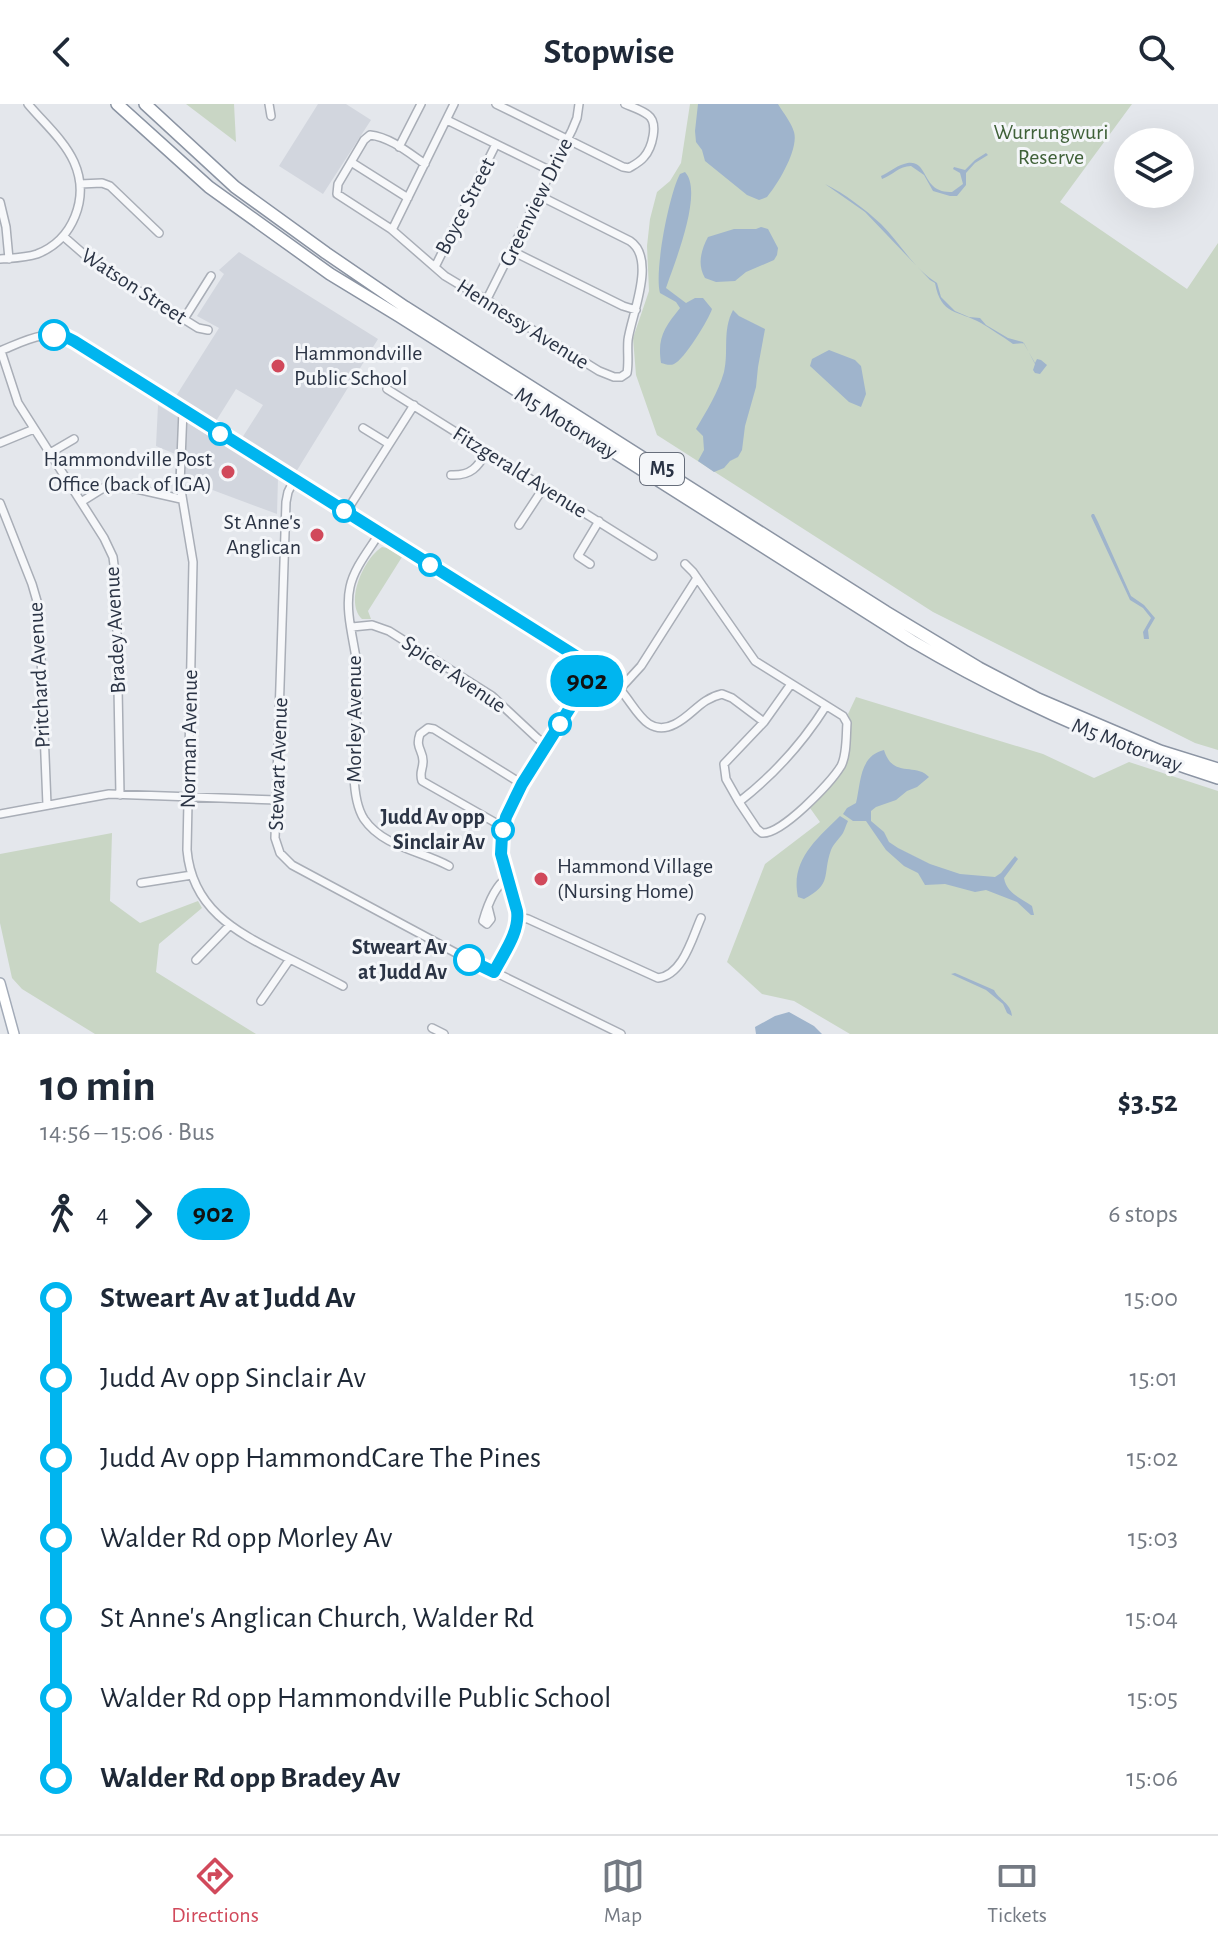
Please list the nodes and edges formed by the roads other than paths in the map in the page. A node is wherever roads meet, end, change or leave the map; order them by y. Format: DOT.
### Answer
graph roads {
  1 [pos="28,104"];
  2 [pos="117,104"];
  3 [pos="145,104"];
  4 [pos="269,104"];
  5 [pos="421,104"];
  6 [pos="454,104"];
  7 [pos="496,104"];
  8 [pos="579,104"];
  9 [pos="625,104"];
  10 [pos="271,116"];
  11 [pos="447,120"];
  12 [pos="567,140"];
  13 [pos="496,144"];
  14 [pos="399,147"];
  15 [pos="351,162"];
  16 [pos="425,164"];
  17 [pos="551,171"];
  18 [pos="80,184"];
  19 [pos="540,196"];
  20 [pos="408,198"];
  21 [pos="0,202"];
  22 [pos="392,230"];
  23 [pos="159,233"];
  24 [pos="63,236"];
  25 [pos="512,251"];
  26 [pos="4,259"];
  27 [pos="435,267"];
  28 [pos="211,276"];
  29 [pos="487,299"];
  30 [pos="636,310"];
  31 [pos="184,319"];
  32 [pos="208,330"];
  33 [pos="1,351"];
  34 [pos="387,389"];
  35 [pos="414,405"];
  36 [pos="183,410"];
  37 [pos="363,428"];
  38 [pos="34,429"];
  39 [pos="74,439"];
  40 [pos="0,443"];
  41 [pos="389,444"];
  42 [pos="487,451"];
  43 [pos="50,453"];
  44 [pos="451,475"];
  45 [pos="294,480"];
  46 [pos="544,487"];
  47 [pos="181,499"];
  48 [pos="81,502"];
  49 [pos="0,503"];
  50 [pos="346,512"];
  51 [pos="599,521"];
  52 [pos="519,525"];
  53 [pos="379,534"];
  54 [pos="653,556"];
  55 [pos="590,564"];
  56 [pos="685,564"];
  57 [pos="697,578"];
  58 [pos="352,627"];
  59 [pos="595,668"];
  60 [pos="791,684"];
  61 [pos="619,690"];
  62 [pos="826,706"];
  63 [pos="764,722"];
  64 [pos="546,745"];
  65 [pos="1218,769"];
  66 [pos="1218,778"];
  67 [pos="522,784"];
  68 [pos="120,795"];
  69 [pos="188,797"];
  70 [pos="277,800"];
  71 [pos="739,802"];
  72 [pos="47,805"];
  73 [pos="0,814"];
  74 [pos="362,816"];
  75 [pos="354,822"];
  76 [pos="503,827"];
  77 [pos="449,866"];
  78 [pos="192,875"];
  79 [pos="507,878"];
  80 [pos="141,883"];
  81 [pos="488,907"];
  82 [pos="518,917"];
  83 [pos="701,918"];
  84 [pos="229,926"];
  85 [pos="290,959"];
  86 [pos="196,960"];
  87 [pos="494,972"];
  88 [pos="0,983"];
  89 [pos="343,986"];
  90 [pos="261,1001"];
  91 [pos="432,1028"];
  92 [pos="608,1031"];
  93 [pos="14,1034"];
  94 [pos="444,1034"];
  95 [pos="621,1034"];
  1 -- 18 [label="street"];
  2 -- 66 [label="highway, M5 Motorway / M5"];
  3 -- 65 [label="highway, M5 Motorway / M5"];
  4 -- 10 [label="street"];
  5 -- 14 [label="street"];
  6 -- 11 [label="street"];
  7 -- 12 [label="street"];
  8 -- 12 [label="street, Greenview Drive"];
  9 -- 12 [label="street"];
  11 -- 13 [label="street"];
  11 -- 16 [label="street"];
  12 -- 17 [label="street, Greenview Drive"];
  13 -- 17 [label="street"];
  13 -- 27 [label="street, Boyce Street"];
  14 -- 15 [label="street, Hennessy Avenue"];
  14 -- 16 [label="street, Hennessy Avenue"];
  15 -- 20 [label="street"];
  15 -- 22 [label="street, Hennessy Avenue"];
  16 -- 20 [label="street"];
  17 -- 19 [label="street, Greenview Drive"];
  18 -- 23 [label="street"];
  18 -- 24 [label="street"];
  19 -- 25 [label="street, Greenview Drive"];
  19 -- 30 [label="street, Hennessy Avenue"];
  20 -- 22 [label="street"];
  21 -- 26 [label="street"];
  22 -- 27 [label="street, Hennessy Avenue"];
  24 -- 26 [label="street"];
  24 -- 31 [label="street, Watson Street"];
  25 -- 29 [label="street, Greenview Drive"];
  25 -- 30 [label="street"];
  27 -- 29 [label="street, Hennessy Avenue"];
  28 -- 31 [label="street"];
  29 -- 30 [label="street, Hennessy Avenue"];
  31 -- 32 [label="street, Watson Street"];
  33 -- 36 [label="street"];
  33 -- 38 [label="street, Bradey Avenue"];
  34 -- 35 [label="street, Fitzgerald Avenue"];
  35 -- 41 [label="street"];
  35 -- 42 [label="street, Fitzgerald Avenue"];
  36 -- 45 [label="street"];
  36 -- 47 [label="street, Norman Avenue"];
  37 -- 41 [label="street"];
  38 -- 40 [label="street"];
  38 -- 43 [label="street, Bradey Avenue"];
  39 -- 43 [label="street"];
  41 -- 50 [label="street"];
  42 -- 44 [label="street"];
  42 -- 46 [label="street, Fitzgerald Avenue"];
  43 -- 48 [label="street, Bradey Avenue"];
  45 -- 50 [label="street"];
  45 -- 70 [label="street, Stewart Avenue"];
  46 -- 51 [label="street, Fitzgerald Avenue"];
  46 -- 52 [label="street"];
  47 -- 48 [label="street"];
  47 -- 69 [label="street, Norman Avenue"];
  48 -- 68 [label="street, Bradey Avenue"];
  49 -- 72 [label="street, Pritchard Avenue"];
  50 -- 53 [label="street"];
  51 -- 54 [label="street, Fitzgerald Avenue"];
  51 -- 55 [label="street"];
  53 -- 58 [label="street, Morley Avenue"];
  53 -- 59 [label="street"];
  56 -- 57 [label="street"];
  57 -- 60 [label="street"];
  57 -- 61 [label="street"];
  58 -- 64 [label="street, Spicer Avenue"];
  58 -- 74 [label="street, Morley Avenue"];
  59 -- 61 [label="street"];
  59 -- 64 [label="street"];
  60 -- 62 [label="street"];
  60 -- 63 [label="street"];
  61 -- 63 [label="street"];
  62 -- 71 [label="street"];
  62 -- 71 [label="street"];
  63 -- 71 [label="street"];
  64 -- 67 [label="street"];
  67 -- 76 [label="street"];
  67 -- 76 [label="street"];
  68 -- 69 [label="street"];
  68 -- 72 [label="street"];
  69 -- 70 [label="street"];
  69 -- 78 [label="street, Norman Avenue"];
  70 -- 87 [label="street, Stewart Avenue"];
  72 -- 73 [label="street"];
  74 -- 75 [label="street"];
  74 -- 77 [label="street"];
  76 -- 79 [label="street"];
  78 -- 80 [label="street"];
  78 -- 84 [label="street, Norman Avenue"];
  79 -- 81 [label="street"];
  79 -- 82 [label="street"];
  82 -- 83 [label="street"];
  82 -- 87 [label="street"];
  84 -- 85 [label="street, Norman Avenue"];
  84 -- 86 [label="street"];
  85 -- 89 [label="street, Norman Avenue"];
  85 -- 90 [label="street"];
  87 -- 92 [label="street, Stewart Avenue"];
  88 -- 93 [label="main road"];
  91 -- 94 [label="street"];
  92 -- 95 [label="street, Stewart Avenue"];
}
